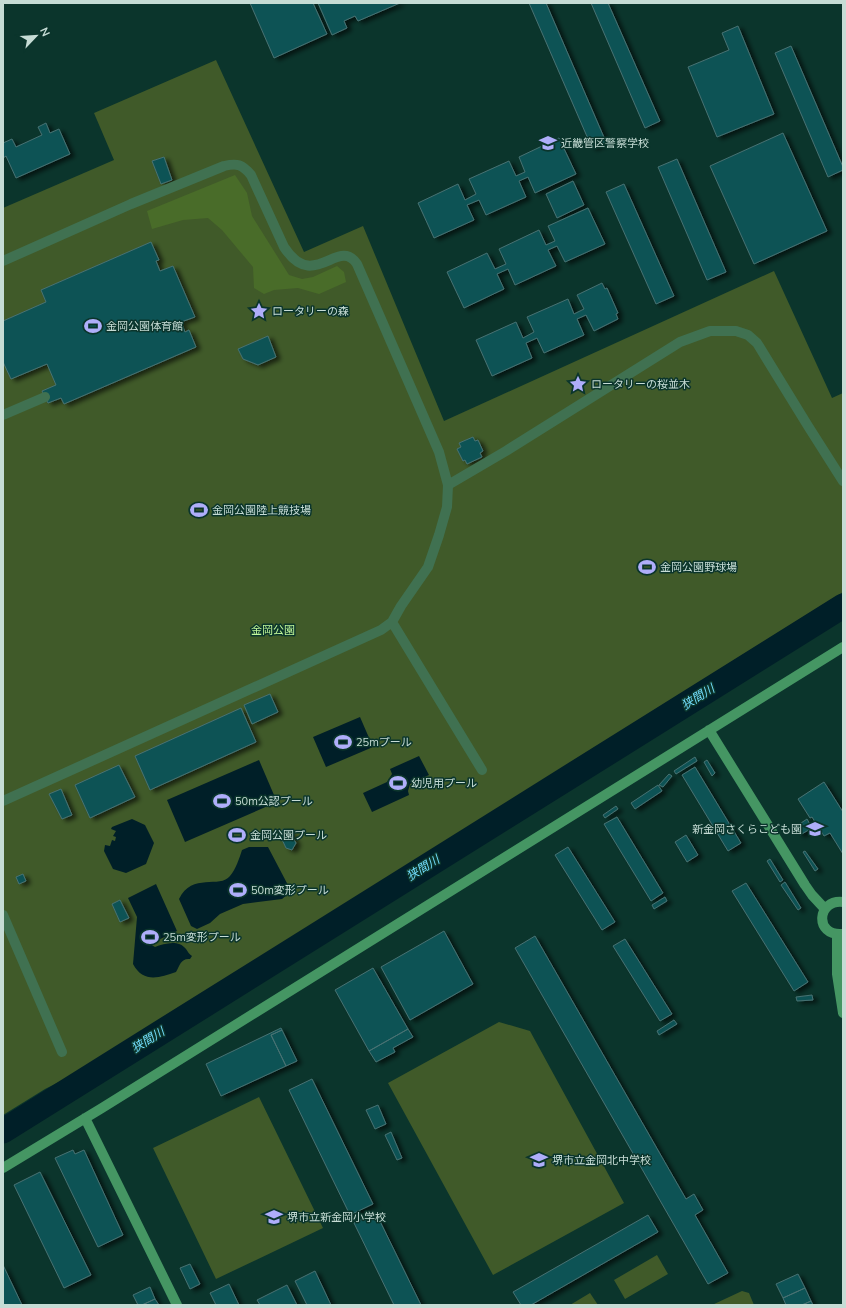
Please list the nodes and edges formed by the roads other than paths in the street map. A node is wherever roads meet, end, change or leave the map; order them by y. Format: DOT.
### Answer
graph roads {
  1 [pos="3,260"];
  2 [pos="45,397"];
  3 [pos="3,415"];
  4 [pos="843,481"];
  5 [pos="448,486"];
  6 [pos="392,622"];
  7 [pos="843,647"];
  8 [pos="709,730"];
  9 [pos="482,770"];
  10 [pos="3,801"];
  11 [pos="843,902"];
  12 [pos="825,909"];
  13 [pos="3,915"];
  14 [pos="840,934"];
  15 [pos="843,1013"];
  16 [pos="62,1052"];
  17 [pos="85,1118"];
  18 [pos="3,1168"];
  19 [pos="177,1305"];
  1 -- 5 [label="street"];
  2 -- 3 [label="street"];
  4 -- 5 [label="street"];
  5 -- 6 [label="street"];
  6 -- 9 [label="street"];
  6 -- 10 [label="street"];
  7 -- 8 [label="street"];
  8 -- 12 [label="street"];
  8 -- 17 [label="street"];
  11 -- 12 [label="street"];
  12 -- 14 [label="street"];
  13 -- 16 [label="street"];
  14 -- 15 [label="street"];
  17 -- 18 [label="street"];
  17 -- 19 [label="street"];
}
